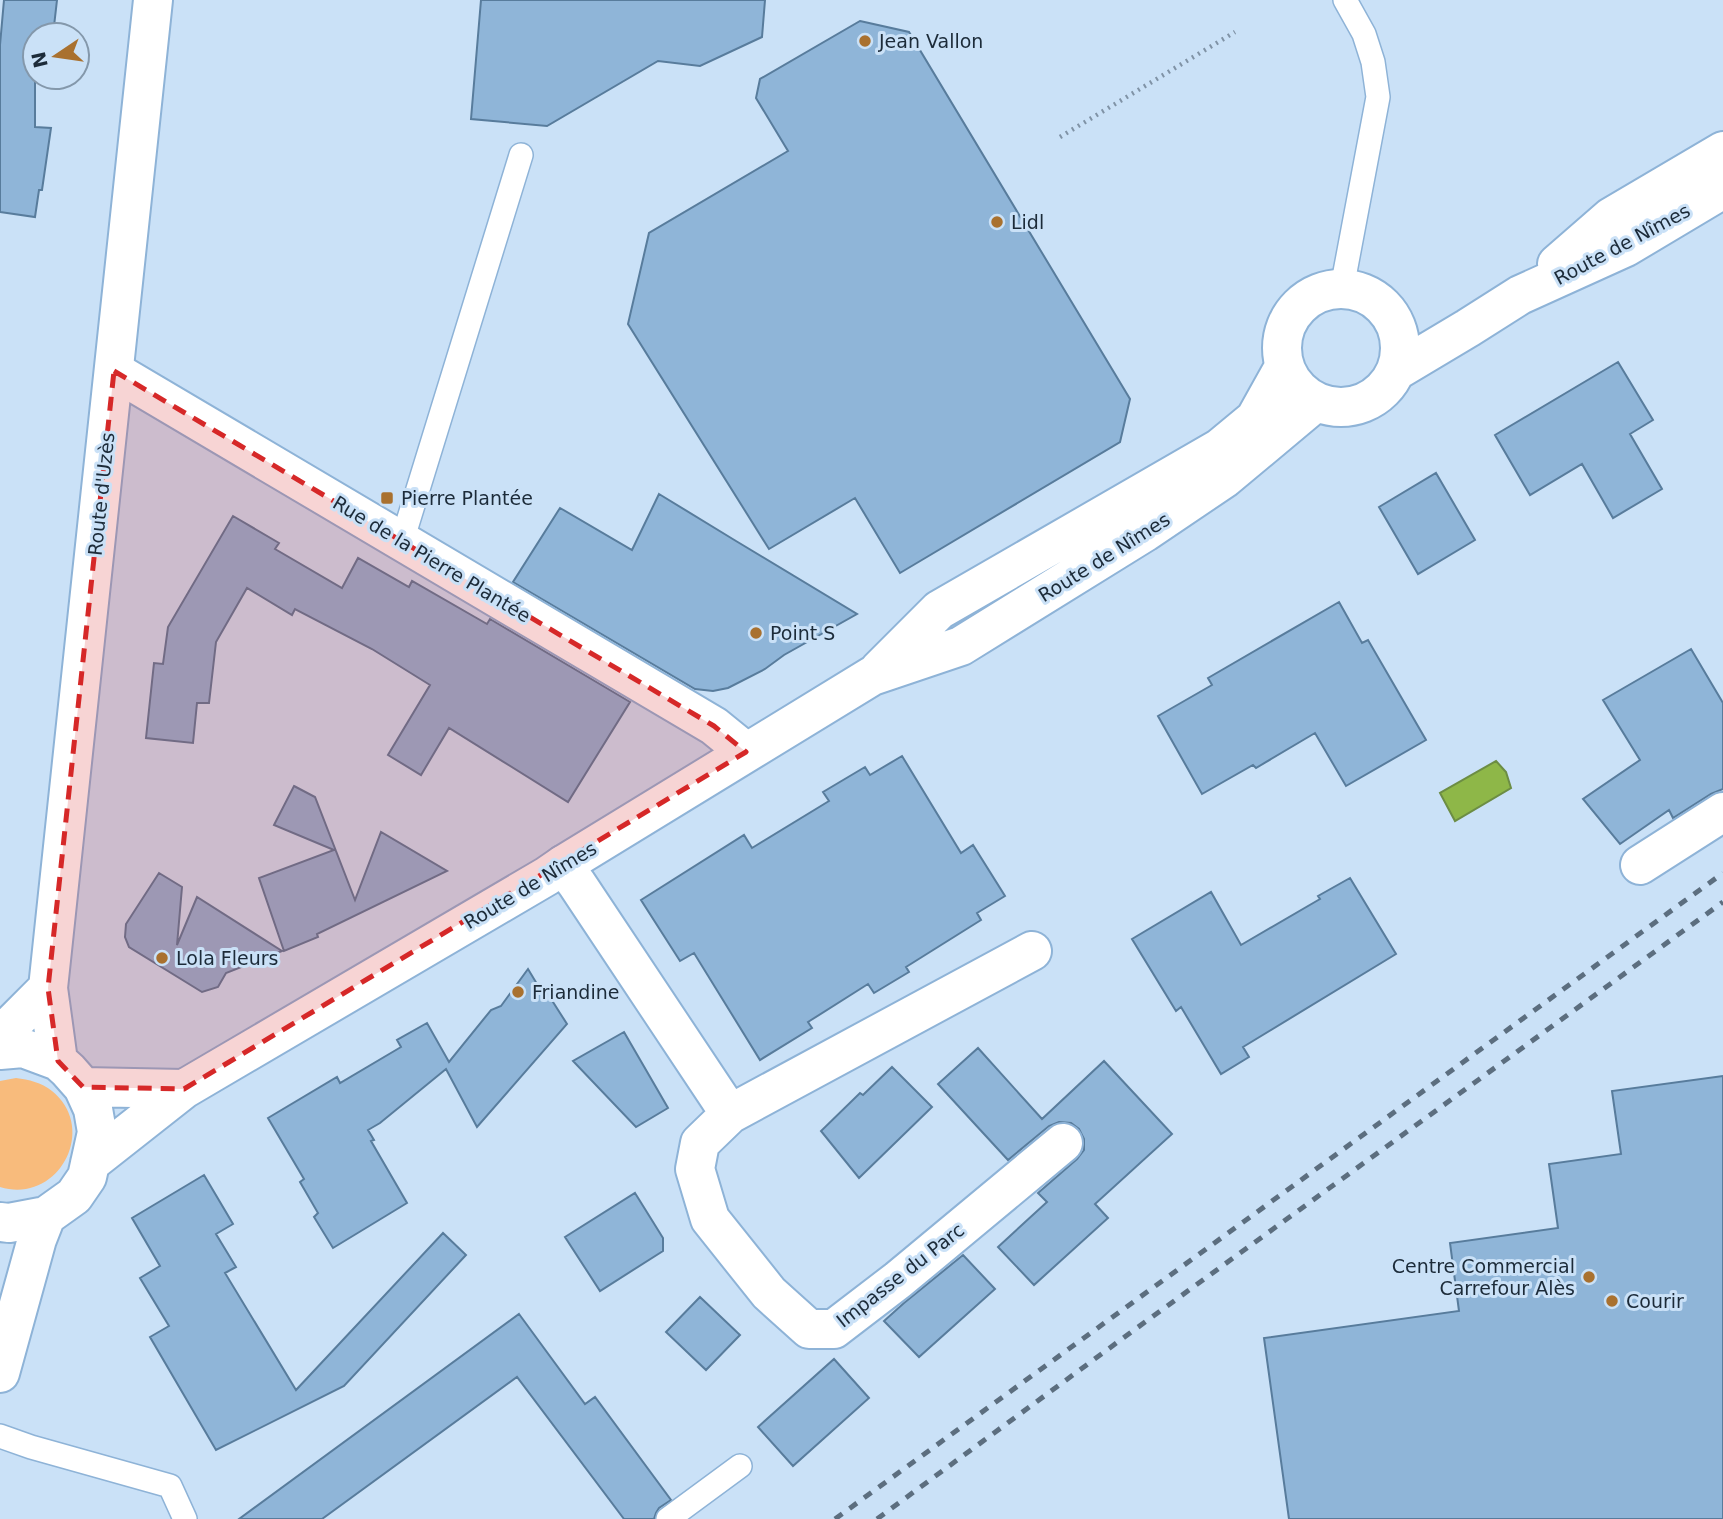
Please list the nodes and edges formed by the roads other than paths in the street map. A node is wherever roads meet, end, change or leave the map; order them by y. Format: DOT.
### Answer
graph roads {
  1 [pos="153,0"];
  2 [pos="1345,0"];
  3 [pos="1723,151"];
  4 [pos="521,155"];
  5 [pos="1723,189"];
  6 [pos="1342,288"];
  7 [pos="1520,295"];
  8 [pos="1395,324"];
  9 [pos="1468,328"];
  10 [pos="1284,367"];
  11 [pos="1396,370"];
  12 [pos="114,371"];
  13 [pos="1315,402"];
  14 [pos="402,541"];
  15 [pos="872,676"];
  16 [pos="746,752"];
  17 [pos="1723,812"];
  18 [pos="562,865"];
  19 [pos="1640,865"];
  20 [pos="1032,951"];
  21 [pos="48,988"];
  22 [pos="0,1036"];
  23 [pos="0,1050"];
  24 [pos="71,1074"];
  25 [pos="184,1089"];
  26 [pos="730,1114"];
  27 [pos="1063,1143"];
  28 [pos="90,1163"];
  29 [pos="46,1216"];
  30 [pos="0,1222"];
  31 [pos="0,1373"];
  32 [pos="0,1436"];
  33 [pos="740,1466"];
  34 [pos="185,1519"];
  35 [pos="668,1519"];
  1 -- 12 [label="main road, Route d'Uzès"];
  2 -- 6 [label="lane"];
  3 -- 7 [label="main road, Route de Nîmes"];
  4 -- 14 [label="lane"];
  5 -- 7 [label="main road, Route de Nîmes"];
  6 -- 8 [label="main road"];
  6 -- 10 [label="main road"];
  7 -- 9 [label="main road, Route de Nîmes"];
  8 -- 9 [label="main road"];
  8 -- 11 [label="main road"];
  9 -- 11 [label="main road, Route de Nîmes"];
  10 -- 13 [label="main road"];
  10 -- 15 [label="main road, Route de Nîmes"];
  11 -- 13 [label="main road"];
  12 -- 14 [label="main road, Rue de la Pierre Plantée"];
  12 -- 21 [label="main road, Route d'Uzès"];
  13 -- 15 [label="main road, Route de Nîmes"];
  14 -- 16 [label="main road, Rue de la Pierre Plantée"];
  15 -- 16 [label="main road, Route de Nîmes"];
  16 -- 18 [label="main road, Route de Nîmes"];
  17 -- 19 [label="main road"];
  18 -- 25 [label="main road, Route de Nîmes"];
  18 -- 26 [label="main road"];
  20 -- 26 [label="main road, Impasse du Parc"];
  21 -- 22 [label="main road"];
  21 -- 24 [label="main road, Route d'Uzès"];
  23 -- 24 [label="main road"];
  24 -- 25 [label="main road"];
  24 -- 28 [label="main road, Route d'Uzès"];
  25 -- 28 [label="main road, Route de Nîmes"];
  26 -- 27 [label="main road, Impasse du Parc"];
  28 -- 29 [label="main road"];
  29 -- 30 [label="main road"];
  29 -- 31 [label="main road"];
  32 -- 34 [label="lane"];
  33 -- 35 [label="lane"];
}
